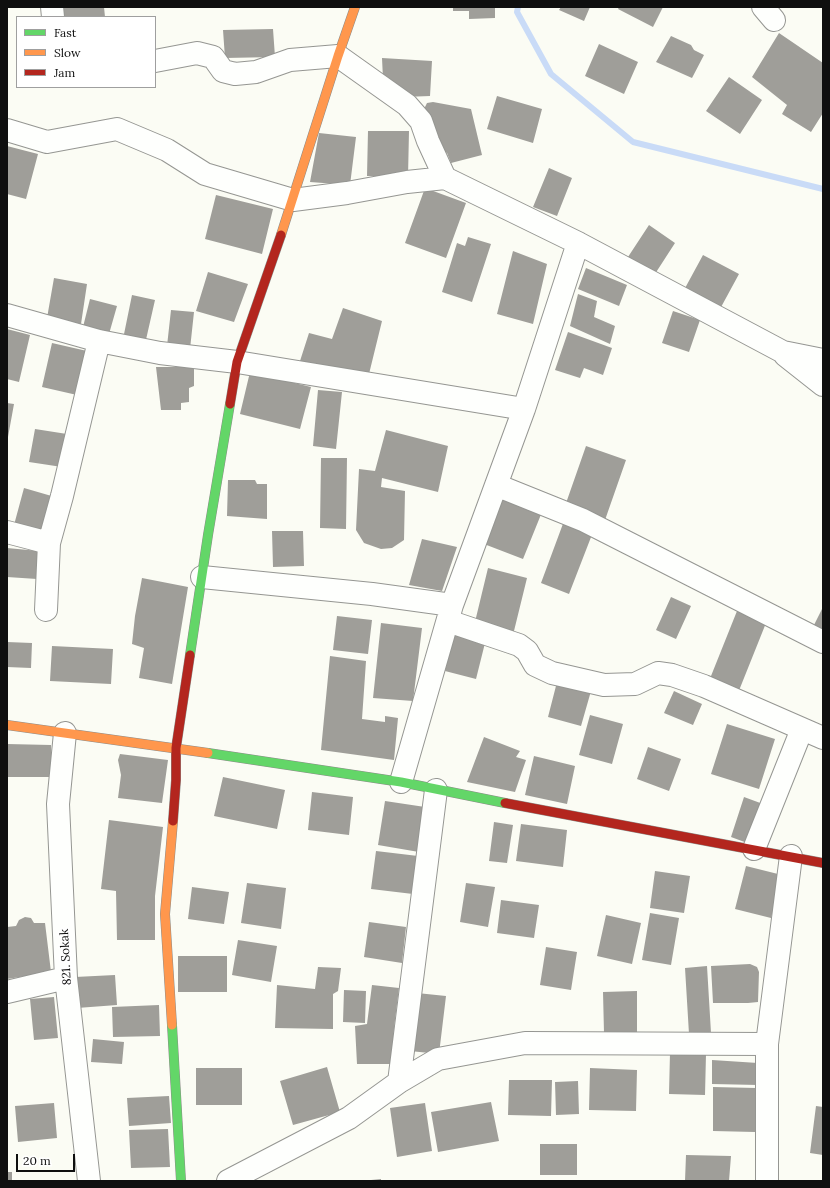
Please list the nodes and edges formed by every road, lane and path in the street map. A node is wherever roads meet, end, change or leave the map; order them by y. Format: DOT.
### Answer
graph roads {
  1 [pos="355,7"];
  2 [pos="338,56"];
  3 [pos="156,61"];
  4 [pos="7,130"];
  5 [pos="445,178"];
  6 [pos="293,200"];
  7 [pos="578,243"];
  8 [pos="7,315"];
  9 [pos="99,340"];
  10 [pos="783,352"];
  11 [pos="823,360"];
  12 [pos="237,362"];
  13 [pos="823,385"];
  14 [pos="524,409"];
  15 [pos="496,485"];
  16 [pos="7,532"];
  17 [pos="49,543"];
  18 [pos="202,577"];
  19 [pos="46,610"];
  20 [pos="450,613"];
  21 [pos="823,642"];
  22 [pos="7,725"];
  23 [pos="802,729"];
  24 [pos="66,733"];
  25 [pos="823,738"];
  26 [pos="176,748"];
  27 [pos="401,782"];
  28 [pos="436,790"];
  29 [pos="754,849"];
  30 [pos="791,856"];
  31 [pos="823,863"];
  32 [pos="66,978"];
  33 [pos="7,992"];
  34 [pos="767,1044"];
  35 [pos="399,1082"];
  36 [pos="89,1181"];
  37 [pos="181,1181"];
  38 [pos="228,1181"];
  39 [pos="767,1181"];
  1 -- 2 [label="street"];
  2 -- 3 [label="street"];
  2 -- 5 [label="street"];
  2 -- 6 [label="street"];
  4 -- 6 [label="street"];
  5 -- 6 [label="street"];
  5 -- 7 [label="street"];
  6 -- 12 [label="street"];
  7 -- 10 [label="street"];
  7 -- 14 [label="street"];
  8 -- 9 [label="street"];
  9 -- 12 [label="street"];
  9 -- 17 [label="street"];
  10 -- 11 [label="street"];
  10 -- 13 [label="street"];
  12 -- 14 [label="street"];
  12 -- 18 [label="street"];
  14 -- 15 [label="street"];
  15 -- 20 [label="street"];
  15 -- 21 [label="street"];
  16 -- 17 [label="street"];
  17 -- 19 [label="street"];
  18 -- 20 [label="street"];
  18 -- 26 [label="street"];
  20 -- 23 [label="street"];
  20 -- 27 [label="street"];
  22 -- 24 [label="street"];
  23 -- 25 [label="street"];
  23 -- 29 [label="street"];
  24 -- 26 [label="street"];
  24 -- 32 [label="street, 821. Sokak"];
  26 -- 27 [label="street"];
  26 -- 37 [label="street"];
  27 -- 28 [label="street"];
  28 -- 29 [label="street"];
  28 -- 35 [label="street"];
  29 -- 30 [label="street"];
  30 -- 31 [label="street"];
  30 -- 34 [label="street"];
  32 -- 33 [label="street"];
  32 -- 36 [label="street, 821. Sokak"];
  34 -- 35 [label="street"];
  34 -- 39 [label="street"];
  35 -- 38 [label="street"];
}
